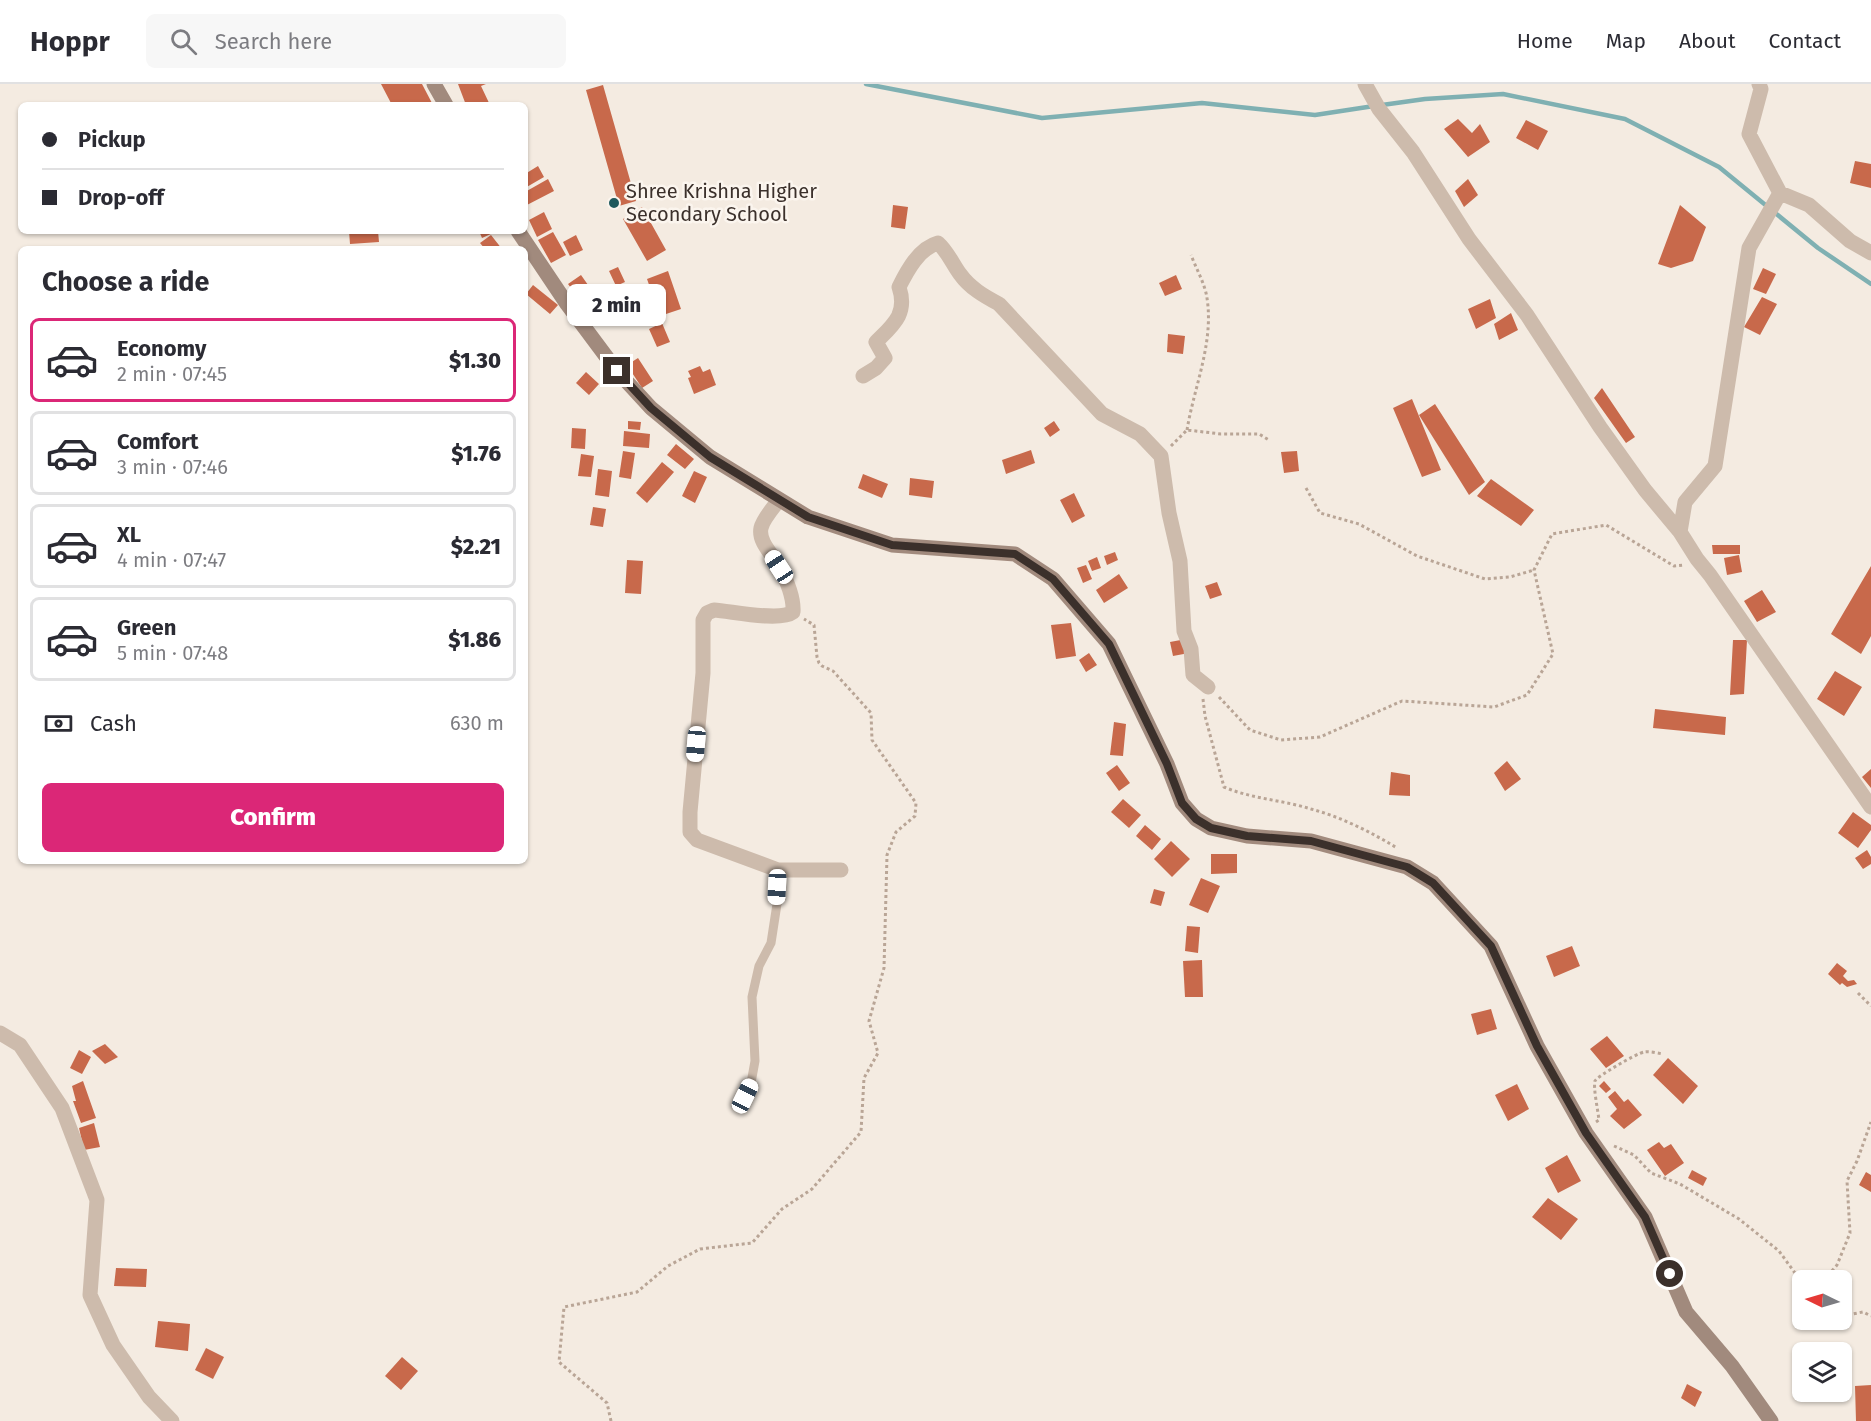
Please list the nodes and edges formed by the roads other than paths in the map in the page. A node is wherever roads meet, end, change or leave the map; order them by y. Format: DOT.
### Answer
graph roads {
  1 [pos="434,84"];
  2 [pos="1365,84"];
  3 [pos="1759,84"];
  4 [pos="444,102"];
  5 [pos="1780,193"];
  6 [pos="520,234"];
  7 [pos="1871,253"];
  8 [pos="863,376"];
  9 [pos="778,500"];
  10 [pos="1680,532"];
  11 [pos="1208,687"];
  12 [pos="1871,807"];
  13 [pos="778,870"];
  14 [pos="841,870"];
  15 [pos="0,1033"];
  16 [pos="739,1108"];
  17 [pos="172,1421"];
  18 [pos="1771,1421"];
  1 -- 4 [label="main road"];
  2 -- 10 [label="street"];
  3 -- 5 [label="street"];
  5 -- 7 [label="street"];
  5 -- 10 [label="street"];
  6 -- 9 [label="main road"];
  8 -- 11 [label="street"];
  9 -- 13 [label="street"];
  9 -- 18 [label="main road"];
  10 -- 12 [label="street"];
  13 -- 14 [label="street"];
  13 -- 16 [label="lane"];
  15 -- 17 [label="street"];
}
